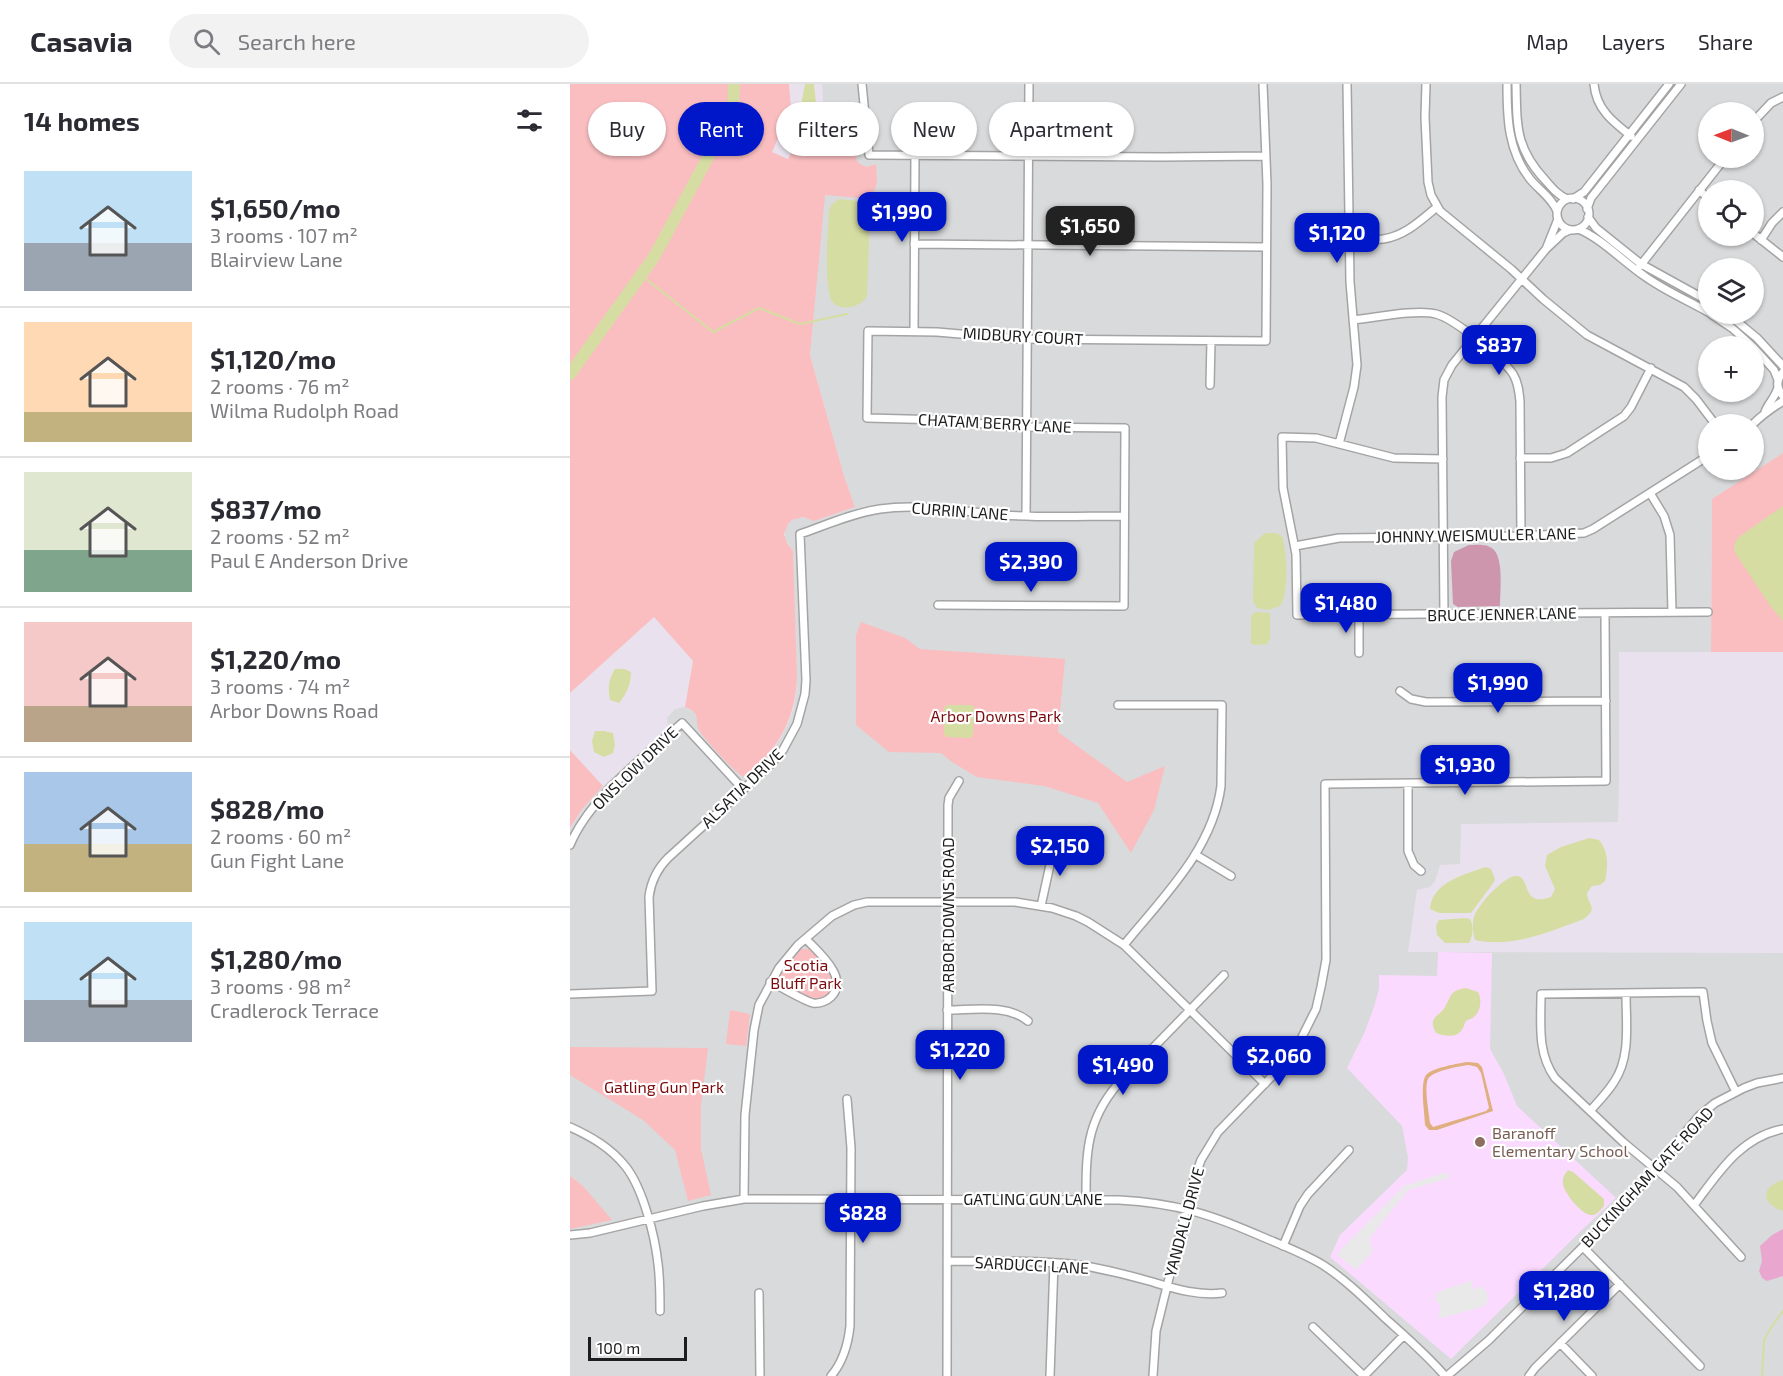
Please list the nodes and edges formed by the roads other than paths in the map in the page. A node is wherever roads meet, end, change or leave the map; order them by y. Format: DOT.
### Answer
graph roads {
  1 [pos="862,84"];
  2 [pos="1029,84"];
  3 [pos="1263,84"];
  4 [pos="1347,84"];
  5 [pos="1426,84"];
  6 [pos="1507,84"];
  7 [pos="1516,84"];
  8 [pos="1594,84"];
  9 [pos="1669,84"];
  10 [pos="1681,84"];
  11 [pos="1783,97"];
  12 [pos="1029,102"];
  13 [pos="1764,110"];
  14 [pos="1629,134"];
  15 [pos="1636,140"];
  16 [pos="891,155"];
  17 [pos="915,156"];
  18 [pos="1029,156"];
  19 [pos="1134,156"];
  20 [pos="1266,156"];
  21 [pos="1717,168"];
  22 [pos="1707,180"];
  23 [pos="1698,191"];
  24 [pos="1570,199"];
  25 [pos="1437,207"];
  26 [pos="1783,212"];
  27 [pos="1588,213"];
  28 [pos="1557,215"];
  29 [pos="1574,229"];
  30 [pos="1764,235"];
  31 [pos="1350,240"];
  32 [pos="1764,242"];
  33 [pos="914,244"];
  34 [pos="1028,244"];
  35 [pos="1266,247"];
  36 [pos="1546,249"];
  37 [pos="1783,257"];
  38 [pos="1641,264"];
  39 [pos="1637,271"];
  40 [pos="1522,279"];
  41 [pos="1698,295"];
  42 [pos="1698,306"];
  43 [pos="1353,320"];
  44 [pos="1726,324"];
  45 [pos="1740,324"];
  46 [pos="914,331"];
  47 [pos="1741,336"];
  48 [pos="1473,337"];
  49 [pos="1028,339"];
  50 [pos="1211,340"];
  51 [pos="1764,359"];
  52 [pos="1783,366"];
  53 [pos="1651,369"];
  54 [pos="1783,372"];
  55 [pos="1778,383"];
  56 [pos="1210,385"];
  57 [pos="1783,396"];
  58 [pos="1783,401"];
  59 [pos="1765,412"];
  60 [pos="1707,414"];
  61 [pos="867,418"];
  62 [pos="1027,428"];
  63 [pos="1339,444"];
  64 [pos="1520,458"];
  65 [pos="1443,459"];
  66 [pos="1698,462"];
  67 [pos="1650,493"];
  68 [pos="1026,516"];
  69 [pos="1124,516"];
  70 [pos="801,534"];
  71 [pos="1521,536"];
  72 [pos="1443,537"];
  73 [pos="1294,546"];
  74 [pos="938,605"];
  75 [pos="1671,612"];
  76 [pos="1708,612"];
  77 [pos="1605,613"];
  78 [pos="1444,615"];
  79 [pos="1359,616"];
  80 [pos="1359,653"];
  81 [pos="1400,691"];
  82 [pos="1606,701"];
  83 [pos="1118,705"];
  84 [pos="958,781"];
  85 [pos="1408,784"];
  86 [pos="742,789"];
  87 [pos="1055,842"];
  88 [pos="570,844"];
  89 [pos="1196,855"];
  90 [pos="1421,871"];
  91 [pos="1231,876"];
  92 [pos="948,901"];
  93 [pos="1041,906"];
  94 [pos="806,939"];
  95 [pos="1124,945"];
  96 [pos="1224,975"];
  97 [pos="770,982"];
  98 [pos="570,994"];
  99 [pos="1626,994"];
  100 [pos="1191,1009"];
  101 [pos="948,1010"];
  102 [pos="1028,1021"];
  103 [pos="1783,1078"];
  104 [pos="1264,1084"];
  105 [pos="1736,1092"];
  106 [pos="847,1099"];
  107 [pos="1590,1111"];
  108 [pos="570,1127"];
  109 [pos="1783,1129"];
  110 [pos="1349,1150"];
  111 [pos="1655,1168"];
  112 [pos="744,1199"];
  113 [pos="850,1199"];
  114 [pos="947,1199"];
  115 [pos="1086,1200"];
  116 [pos="1695,1204"];
  117 [pos="1186,1208"];
  118 [pos="648,1220"];
  119 [pos="570,1235"];
  120 [pos="1283,1246"];
  121 [pos="1583,1247"];
  122 [pos="1742,1257"];
  123 [pos="947,1262"];
  124 [pos="1054,1263"];
  125 [pos="1620,1284"];
  126 [pos="1167,1286"];
  127 [pos="759,1293"];
  128 [pos="1221,1293"];
  129 [pos="660,1311"];
  130 [pos="1313,1327"];
  131 [pos="1404,1335"];
  132 [pos="1560,1343"];
  133 [pos="1700,1366"];
  134 [pos="760,1376"];
  135 [pos="831,1376"];
  136 [pos="947,1376"];
  137 [pos="1050,1376"];
  138 [pos="1154,1376"];
  139 [pos="1364,1376"];
  140 [pos="1446,1376"];
  141 [pos="1529,1376"];
  142 [pos="1592,1376"];
  1 -- 16 [label="street"];
  2 -- 12 [label="street"];
  3 -- 20 [label="street"];
  4 -- 31 [label="street"];
  5 -- 25 [label="street"];
  6 -- 28 [label="street"];
  7 -- 24 [label="street"];
  8 -- 14 [label="street"];
  9 -- 14 [label="street"];
  10 -- 15 [label="street"];
  11 -- 13 [label="street"];
  14 -- 15 [label="street"];
  14 -- 24 [label="street"];
  15 -- 27 [label="street"];
  17 -- 33 [label="street"];
  18 -- 34 [label="street"];
  19 -- 20 [label="street"];
  20 -- 35 [label="street"];
  21 -- 22 [label="street"];
  23 -- 38 [label="street"];
  24 -- 27 [label="street"];
  24 -- 28 [label="street"];
  25 -- 31 [label="street"];
  25 -- 40 [label="street"];
  26 -- 30 [label="street"];
  27 -- 29 [label="street"];
  27 -- 38 [label="street"];
  28 -- 29 [label="street"];
  28 -- 36 [label="street"];
  29 -- 36 [label="street"];
  29 -- 39 [label="street"];
  31 -- 43 [label="street"];
  32 -- 37 [label="street"];
  33 -- 34 [label="street"];
  33 -- 46 [label="street"];
  34 -- 35 [label="street"];
  34 -- 49 [label="street"];
  35 -- 50 [label="street, MIDBURY COURT"];
  36 -- 40 [label="street"];
  38 -- 39 [label="street"];
  38 -- 41 [label="street"];
  39 -- 42 [label="street"];
  40 -- 48 [label="street"];
  40 -- 53 [label="street"];
  43 -- 48 [label="street"];
  43 -- 63 [label="street"];
  44 -- 47 [label="street"];
  45 -- 52 [label="street"];
  46 -- 49 [label="street, MIDBURY COURT"];
  46 -- 61 [label="street, MIDBURY COURT"];
  48 -- 64 [label="street"];
  48 -- 65 [label="street"];
  49 -- 50 [label="street, MIDBURY COURT"];
  49 -- 62 [label="street"];
  50 -- 56 [label="street"];
  51 -- 55 [label="street"];
  53 -- 60 [label="street"];
  53 -- 64 [label="street"];
  54 -- 55 [label="street"];
  55 -- 57 [label="street"];
  55 -- 59 [label="street"];
  58 -- 59 [label="street"];
  61 -- 62 [label="street, CHATAM BERRY LANE"];
  62 -- 68 [label="street"];
  62 -- 69 [label="street, CHATAM BERRY LANE"];
  63 -- 65 [label="street"];
  63 -- 73 [label="street"];
  64 -- 71 [label="street"];
  65 -- 72 [label="street"];
  66 -- 67 [label="street, JOHNNY WEISMULLER LANE"];
  67 -- 71 [label="street, JOHNNY WEISMULLER LANE"];
  67 -- 75 [label="street"];
  68 -- 69 [label="street, CURRIN LANE"];
  68 -- 70 [label="street, CURRIN LANE"];
  69 -- 74 [label="street, CHATAM BERRY LANE"];
  70 -- 86 [label="street, ALSATIA DRIVE"];
  71 -- 72 [label="street, JOHNNY WEISMULLER LANE"];
  72 -- 73 [label="street, JOHNNY WEISMULLER LANE"];
  72 -- 78 [label="street"];
  73 -- 79 [label="street, BRUCE JENNER LANE"];
  75 -- 76 [label="street, BRUCE JENNER LANE"];
  75 -- 77 [label="street, BRUCE JENNER LANE"];
  77 -- 78 [label="street, BRUCE JENNER LANE"];
  77 -- 82 [label="street"];
  78 -- 79 [label="street, BRUCE JENNER LANE"];
  79 -- 80 [label="street"];
  81 -- 82 [label="street"];
  82 -- 85 [label="street"];
  83 -- 89 [label="street"];
  84 -- 92 [label="street, ARBOR DOWNS ROAD"];
  85 -- 90 [label="street"];
  85 -- 104 [label="street, YANDALL DRIVE"];
  86 -- 88 [label="street, ONSLOW DRIVE"];
  86 -- 98 [label="street, ALSATIA DRIVE"];
  87 -- 93 [label="street"];
  89 -- 91 [label="street"];
  89 -- 95 [label="street"];
  92 -- 93 [label="street"];
  92 -- 94 [label="street"];
  92 -- 101 [label="street, ARBOR DOWNS ROAD"];
  93 -- 95 [label="street"];
  94 -- 97 [label="street"];
  94 -- 97 [label="street"];
  95 -- 100 [label="street"];
  96 -- 100 [label="street"];
  97 -- 112 [label="street"];
  99 -- 105 [label="street"];
  99 -- 107 [label="street"];
  99 -- 107 [label="street"];
  100 -- 104 [label="street"];
  100 -- 115 [label="street"];
  101 -- 102 [label="street"];
  101 -- 114 [label="street, ARBOR DOWNS ROAD"];
  103 -- 105 [label="street, BUCKINGHAM GATE ROAD"];
  104 -- 117 [label="street, YANDALL DRIVE"];
  105 -- 111 [label="street, BUCKINGHAM GATE ROAD"];
  106 -- 113 [label="street"];
  107 -- 111 [label="street"];
  108 -- 118 [label="street"];
  109 -- 116 [label="street"];
  110 -- 120 [label="street"];
  111 -- 116 [label="street"];
  111 -- 121 [label="street, BUCKINGHAM GATE ROAD"];
  112 -- 113 [label="street, GATLING GUN LANE"];
  112 -- 118 [label="street, GATLING GUN LANE"];
  113 -- 114 [label="street, GATLING GUN LANE"];
  113 -- 135 [label="street"];
  114 -- 115 [label="street, GATLING GUN LANE"];
  114 -- 123 [label="street, ARBOR DOWNS ROAD"];
  115 -- 117 [label="street, GATLING GUN LANE"];
  116 -- 122 [label="street"];
  117 -- 120 [label="street, GATLING GUN LANE"];
  117 -- 126 [label="street, YANDALL DRIVE"];
  118 -- 119 [label="street, GATLING GUN LANE"];
  118 -- 129 [label="street"];
  120 -- 131 [label="street, GATLING GUN LANE"];
  121 -- 125 [label="street"];
  121 -- 140 [label="street, BUCKINGHAM GATE ROAD"];
  123 -- 124 [label="street, SARDUCCI LANE"];
  123 -- 136 [label="street, ARBOR DOWNS ROAD"];
  124 -- 126 [label="street, SARDUCCI LANE"];
  124 -- 137 [label="street"];
  125 -- 132 [label="street"];
  125 -- 133 [label="street"];
  126 -- 128 [label="street, SARDUCCI LANE"];
  126 -- 138 [label="street, YANDALL DRIVE"];
  127 -- 134 [label="street"];
  130 -- 139 [label="street"];
  131 -- 139 [label="street"];
  131 -- 140 [label="street, GATLING GUN LANE"];
  132 -- 141 [label="street"];
  132 -- 142 [label="street"];
}
